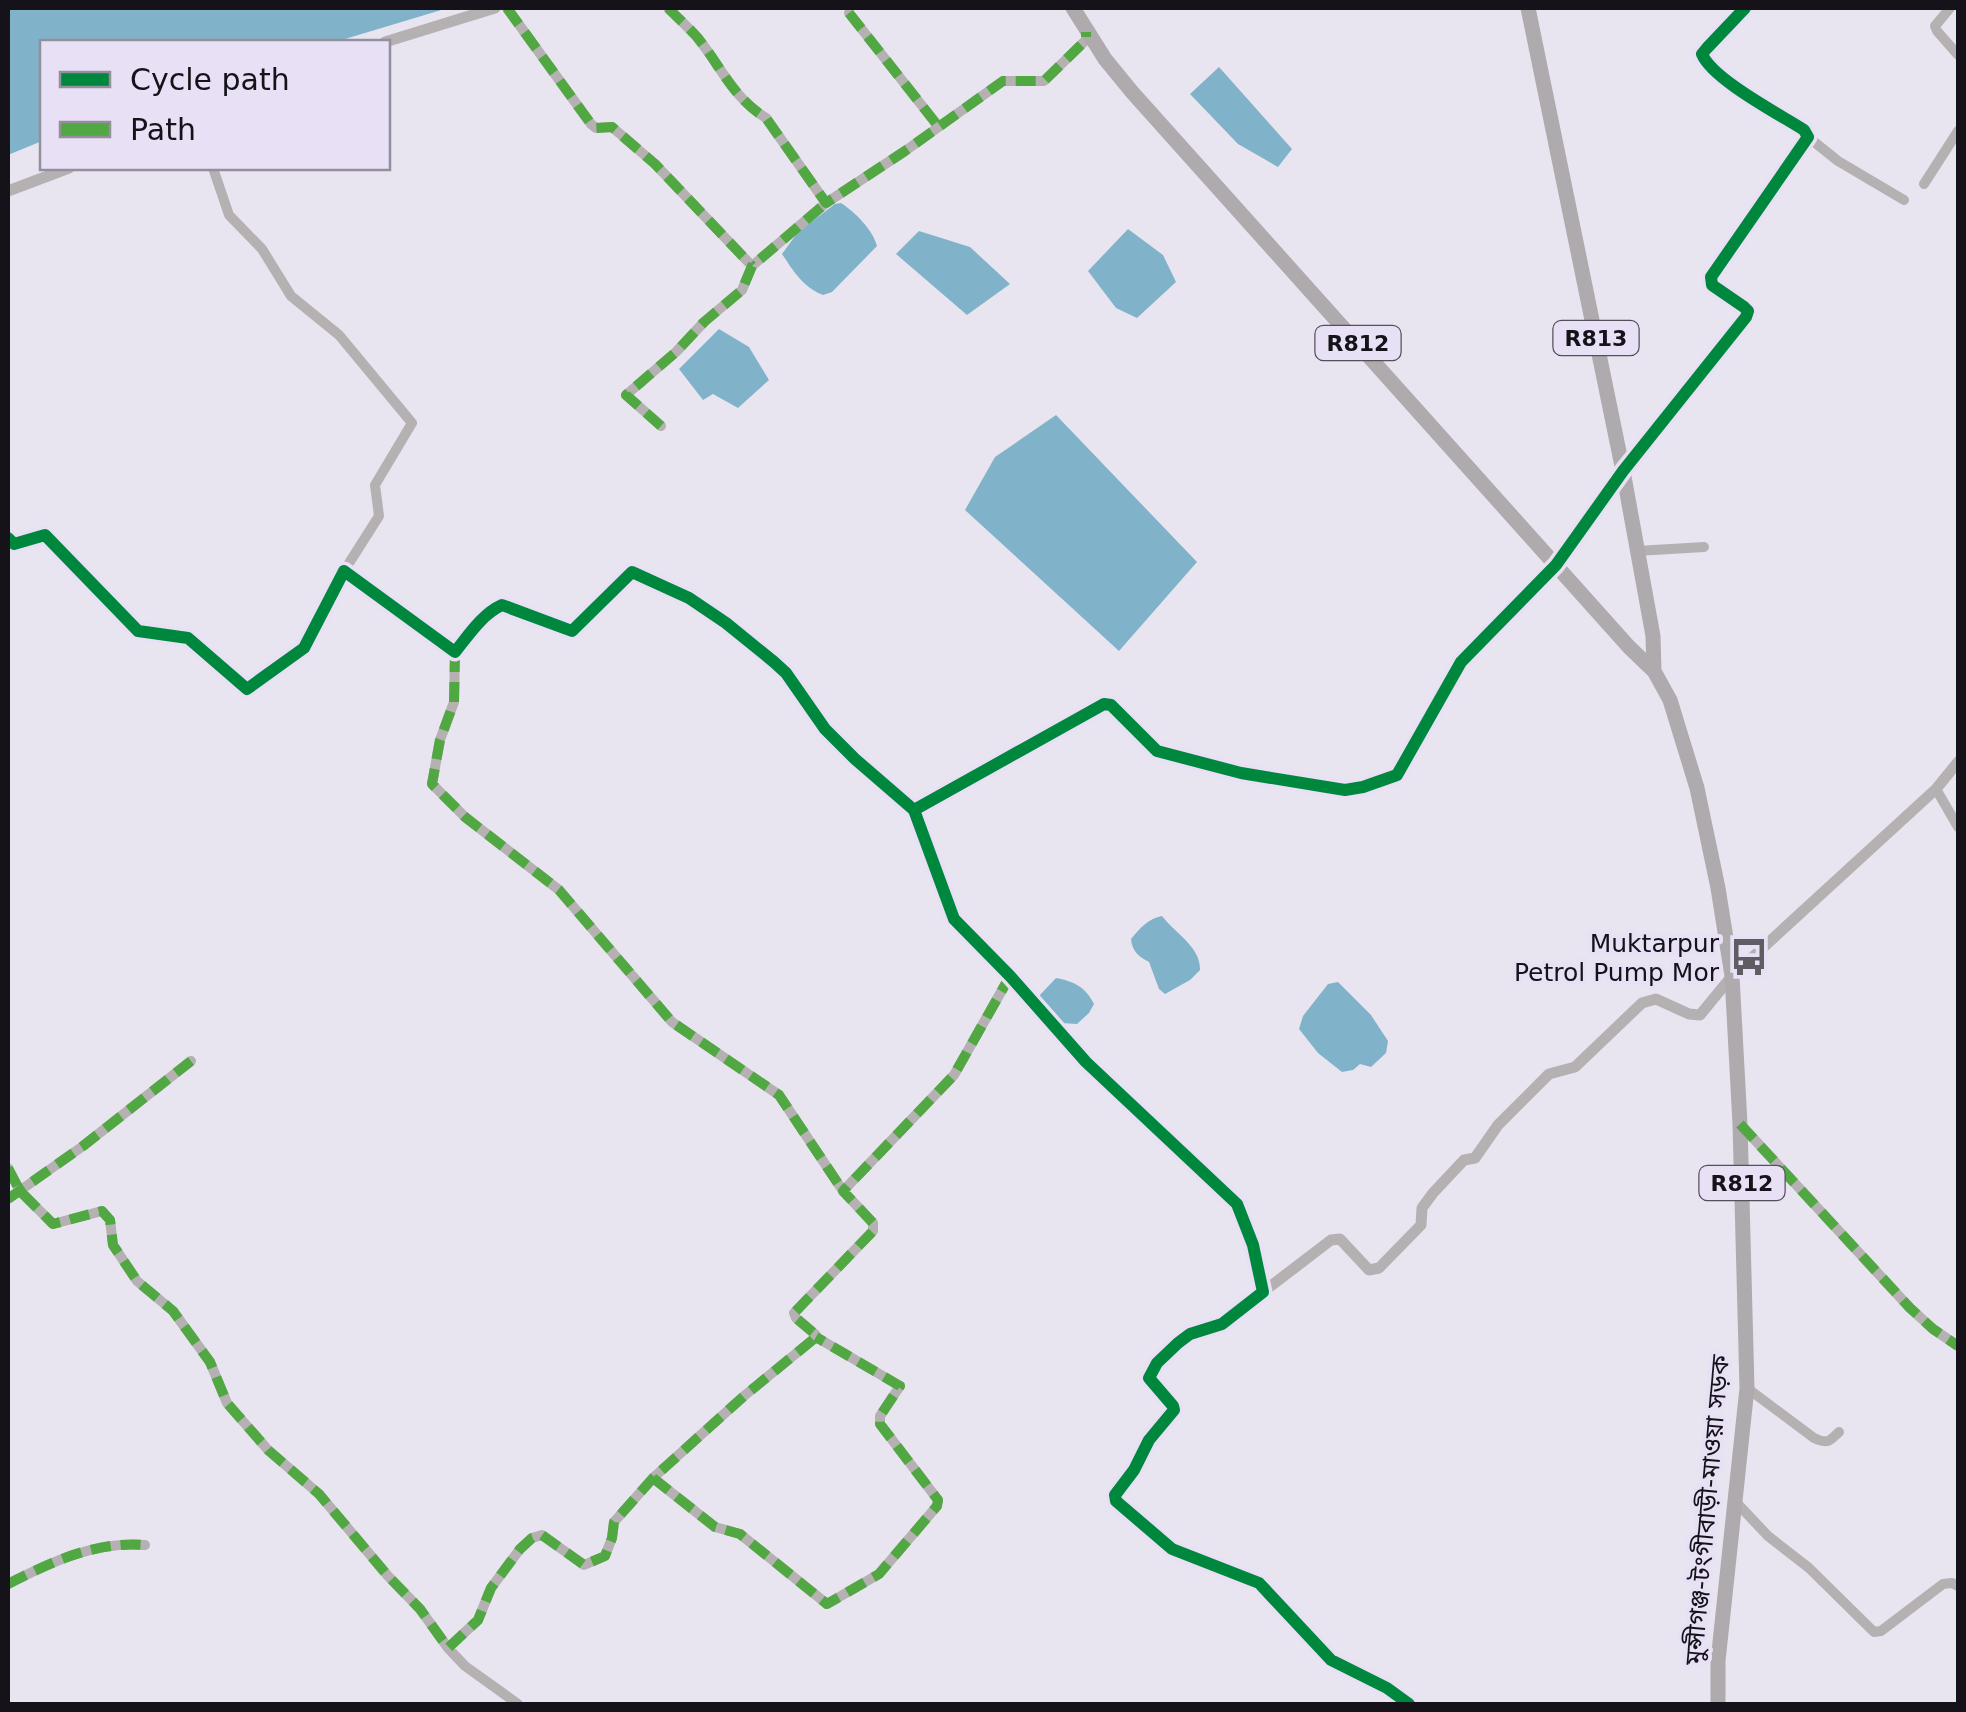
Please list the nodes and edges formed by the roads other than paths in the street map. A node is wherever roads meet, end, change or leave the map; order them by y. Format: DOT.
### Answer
graph roads {
  1 [pos="495,8"];
  2 [pos="507,8"];
  3 [pos="668,8"];
  4 [pos="1073,8"];
  5 [pos="1528,8"];
  6 [pos="1745,8"];
  7 [pos="1950,8"];
  8 [pos="849,12"];
  9 [pos="1086,32"];
  10 [pos="390,40"];
  11 [pos="1958,55"];
  12 [pos="938,126"];
  13 [pos="1958,131"];
  14 [pos="1808,137"];
  15 [pos="63,170"];
  16 [pos="214,170"];
  17 [pos="1924,184"];
  18 [pos="8,192"];
  19 [pos="1904,200"];
  20 [pos="826,202"];
  21 [pos="752,266"];
  22 [pos="661,426"];
  23 [pos="1622,472"];
  24 [pos="8,538"];
  25 [pos="1704,547"];
  26 [pos="1637,551"];
  27 [pos="1556,565"];
  28 [pos="344,572"];
  29 [pos="455,652"];
  30 [pos="1654,671"];
  31 [pos="1958,762"];
  32 [pos="1936,788"];
  33 [pos="914,810"];
  34 [pos="1958,828"];
  35 [pos="1010,976"];
  36 [pos="1732,976"];
  37 [pos="191,1061"];
  38 [pos="1740,1124"];
  39 [pos="8,1168"];
  40 [pos="20,1191"];
  41 [pos="844,1191"];
  42 [pos="8,1199"];
  43 [pos="1263,1292"];
  44 [pos="816,1336"];
  45 [pos="1958,1346"];
  46 [pos="1748,1388"];
  47 [pos="1839,1432"];
  48 [pos="653,1478"];
  49 [pos="1734,1500"];
  50 [pos="145,1545"];
  51 [pos="8,1584"];
  52 [pos="1958,1586"];
  53 [pos="448,1648"];
  54 [pos="518,1704"];
  55 [pos="1409,1704"];
  56 [pos="1718,1704"];
  1 -- 10 [label="street"];
  2 -- 21 [label="street"];
  3 -- 20 [label="street"];
  4 -- 9 [label="main road, R812"];
  5 -- 23 [label="main road, R813"];
  6 -- 14 [label="street"];
  7 -- 11 [label="street"];
  8 -- 12 [label="street"];
  9 -- 12 [label="street"];
  9 -- 27 [label="main road, R812"];
  12 -- 20 [label="street"];
  13 -- 17 [label="street"];
  14 -- 19 [label="street"];
  14 -- 23 [label="street"];
  15 -- 18 [label="street"];
  16 -- 28 [label="street"];
  20 -- 21 [label="street"];
  21 -- 22 [label="street"];
  23 -- 26 [label="main road, R813"];
  23 -- 27 [label="street"];
  24 -- 28 [label="street"];
  25 -- 26 [label="street"];
  26 -- 30 [label="main road, R813"];
  27 -- 30 [label="main road, R812"];
  27 -- 33 [label="street"];
  28 -- 29 [label="street"];
  29 -- 33 [label="street"];
  29 -- 41 [label="street"];
  30 -- 36 [label="main road, মুন্সীগঞ্জ-টংগীবাড়ী-মাওয়া সড়ক / R812"];
  31 -- 32 [label="street"];
  32 -- 34 [label="street"];
  32 -- 36 [label="street"];
  33 -- 35 [label="street"];
  35 -- 41 [label="street"];
  35 -- 43 [label="street"];
  36 -- 38 [label="main road, মুন্সীগঞ্জ-টংগীবাড়ী-মাওয়া সড়ক / R812"];
  36 -- 43 [label="street"];
  37 -- 40 [label="street"];
  38 -- 45 [label="street"];
  38 -- 46 [label="main road, মুন্সীগঞ্জ-টংগীবাড়ী-মাওয়া সড়ক / R812"];
  39 -- 40 [label="street"];
  40 -- 42 [label="street"];
  40 -- 53 [label="street"];
  41 -- 44 [label="street"];
  43 -- 55 [label="street"];
  44 -- 48 [label="street"];
  44 -- 48 [label="street"];
  46 -- 47 [label="street"];
  46 -- 49 [label="main road, মুন্সীগঞ্জ-টংগীবাড়ী-মাওয়া সড়ক / R812"];
  48 -- 53 [label="street"];
  49 -- 52 [label="street"];
  49 -- 56 [label="main road, মুন্সীগঞ্জ-টংগীবাড়ী-মাওয়া সড়ক / R812"];
  50 -- 51 [label="street"];
  53 -- 54 [label="street"];
}
